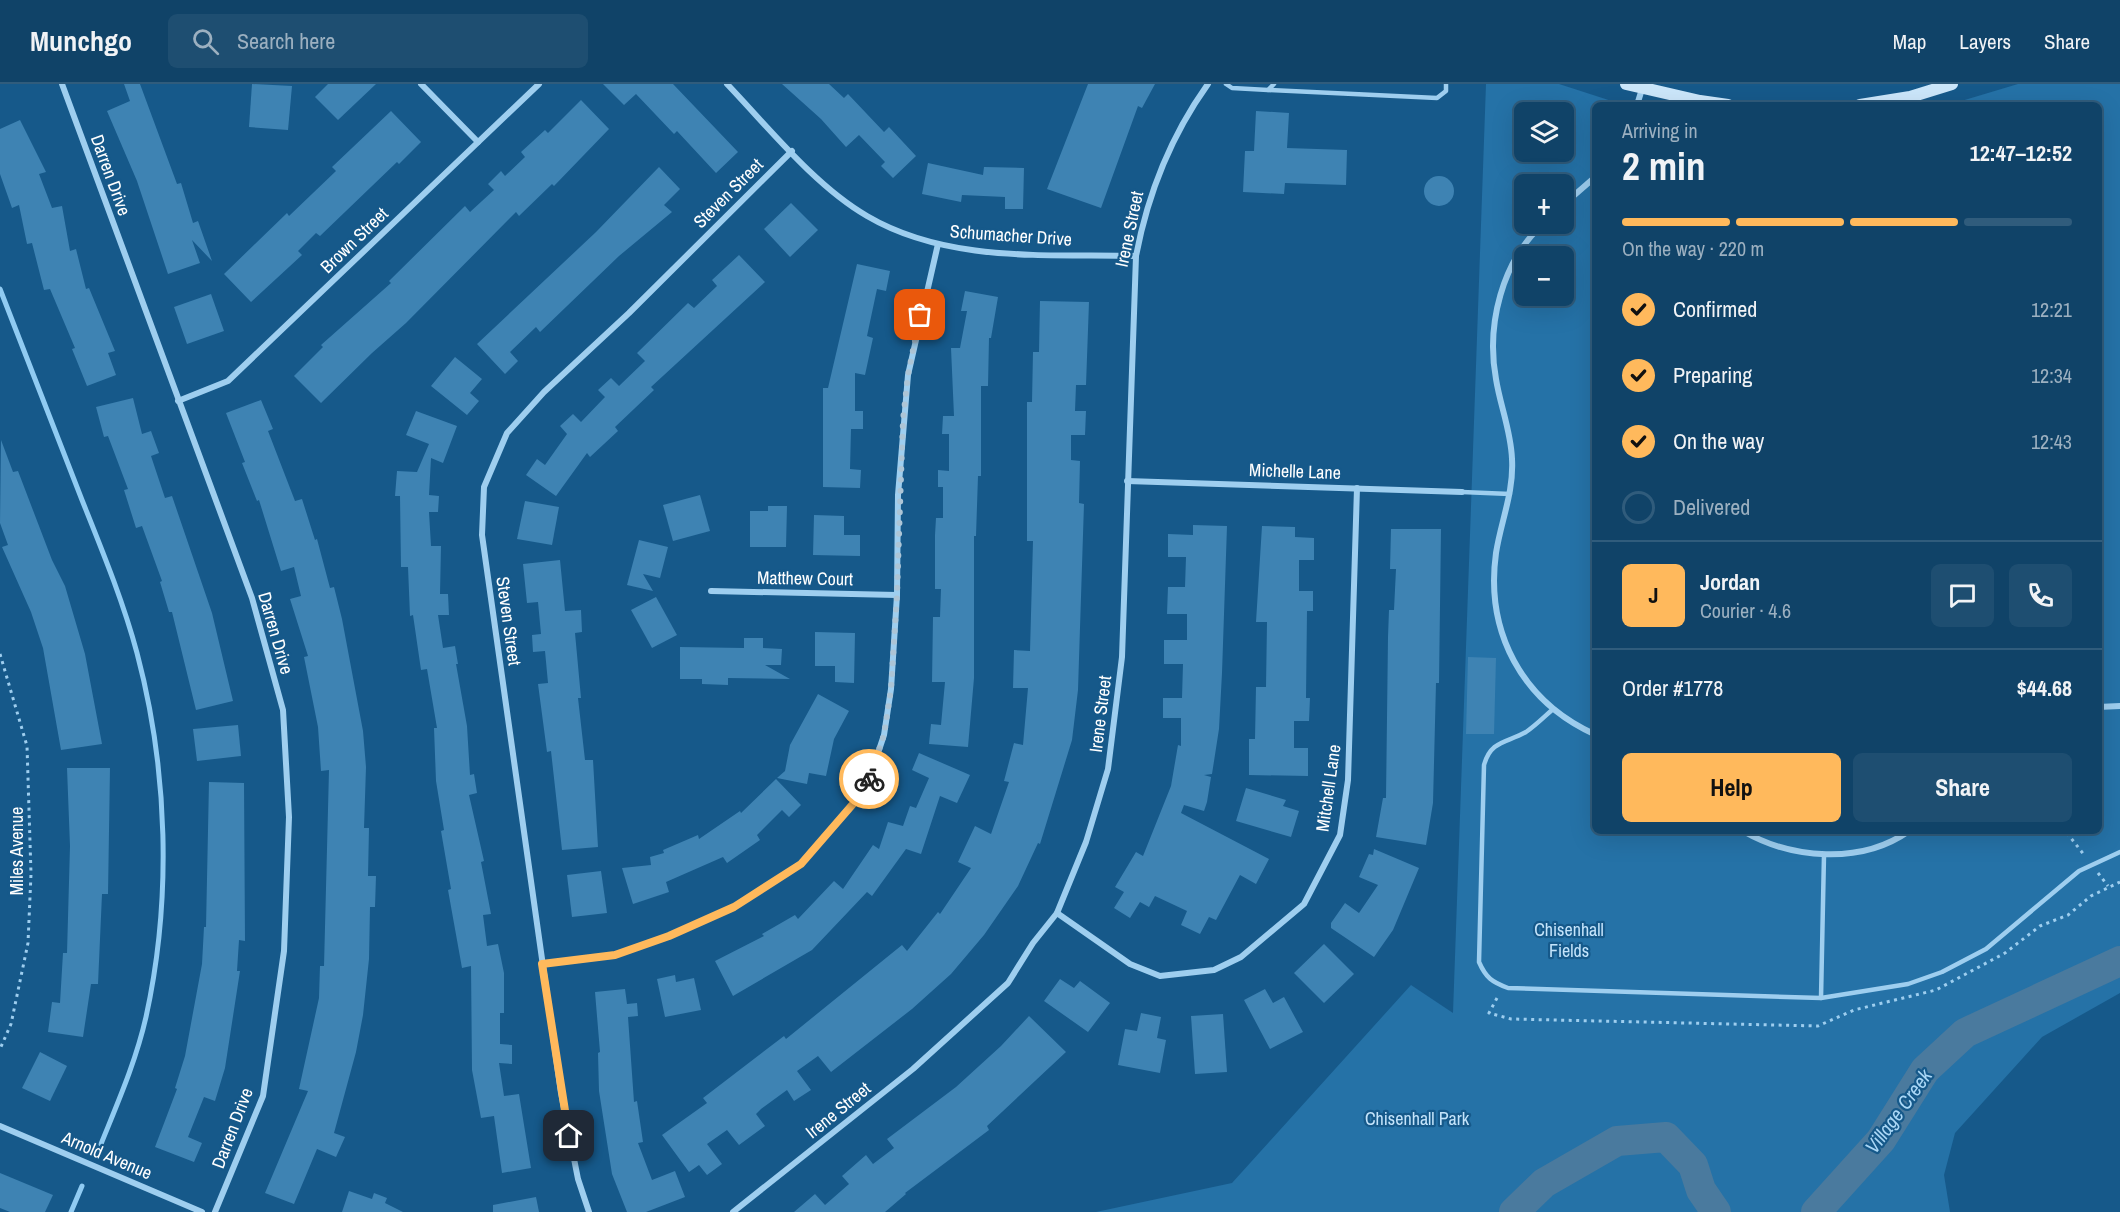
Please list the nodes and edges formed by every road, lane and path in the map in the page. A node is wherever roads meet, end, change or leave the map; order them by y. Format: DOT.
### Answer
graph roads {
  1 [pos="62,84"];
  2 [pos="421,84"];
  3 [pos="539,84"];
  4 [pos="727,84"];
  5 [pos="1208,84"];
  6 [pos="1226,84"];
  7 [pos="1274,84"];
  8 [pos="1446,84"];
  9 [pos="1626,84"];
  10 [pos="1952,84"];
  11 [pos="1642,89"];
  12 [pos="1268,90"];
  13 [pos="1638,102"];
  14 [pos="1712,102"];
  15 [pos="1879,102"];
  16 [pos="478,142"];
  17 [pos="792,151"];
  18 [pos="1592,180"];
  19 [pos="1574,195"];
  20 [pos="1532,234"];
  21 [pos="938,244"];
  22 [pos="1136,256"];
  23 [pos="178,401"];
  24 [pos="1127,481"];
  25 [pos="1357,488"];
  26 [pos="1462,492"];
  27 [pos="1510,494"];
  28 [pos="711,591"];
  29 [pos="897,595"];
  30 [pos="0,654"];
  31 [pos="2102,706"];
  32 [pos="2120,706"];
  33 [pos="1551,710"];
  34 [pos="1592,733"];
  35 [pos="1748,834"];
  36 [pos="1902,834"];
  37 [pos="2068,834"];
  38 [pos="2120,852"];
  39 [pos="1824,855"];
  40 [pos="2085,856"];
  41 [pos="2097,872"];
  42 [pos="2108,886"];
  43 [pos="1057,913"];
  44 [pos="542,964"];
  45 [pos="1821,998"];
  46 [pos="0,1049"];
  47 [pos="0,1126"];
  48 [pos="202,1212"];
  49 [pos="215,1212"];
  50 [pos="589,1212"];
  51 [pos="734,1212"];
  1 -- 23 [label="street, Darren Drive"];
  2 -- 16 [label="street"];
  3 -- 16 [label="street, Brown Street"];
  4 -- 17 [label="street, Schumacher Drive"];
  5 -- 22 [label="street, Irene Street"];
  6 -- 12 [label="lane"];
  7 -- 12 [label="lane"];
  8 -- 12 [label="lane"];
  9 -- 11 [label="main road"];
  10 -- 15 [label="main road"];
  11 -- 13 [label="street"];
  11 -- 14 [label="main road"];
  16 -- 23 [label="street, Brown Street"];
  17 -- 21 [label="street, Schumacher Drive"];
  17 -- 44 [label="street, Steven Street"];
  18 -- 19 [label="street"];
  20 -- 27 [label="street"];
  21 -- 22 [label="street, Schumacher Drive"];
  21 -- 29 [label="street"];
  22 -- 24 [label="street, Irene Street"];
  23 -- 49 [label="street, Darren Drive"];
  24 -- 25 [label="street, Michelle Lane"];
  24 -- 43 [label="street, Irene Street"];
  25 -- 26 [label="street, Michelle Lane"];
  25 -- 43 [label="street, Mitchell Lane"];
  26 -- 27 [label="lane"];
  27 -- 33 [label="street"];
  28 -- 29 [label="street, Matthew Court"];
  29 -- 44 [label="street"];
  30 -- 46 [label="path, Miles Avenue"];
  31 -- 32 [label="street"];
  33 -- 34 [label="street"];
  33 -- 45 [label="lane"];
  35 -- 39 [label="street"];
  36 -- 39 [label="street"];
  37 -- 40 [label="path"];
  38 -- 45 [label="lane"];
  39 -- 45 [label="lane"];
  41 -- 42 [label="path"];
  43 -- 51 [label="street, Irene Street"];
  44 -- 50 [label="street, Steven Street"];
  47 -- 48 [label="street, Arnold Avenue"];
}
